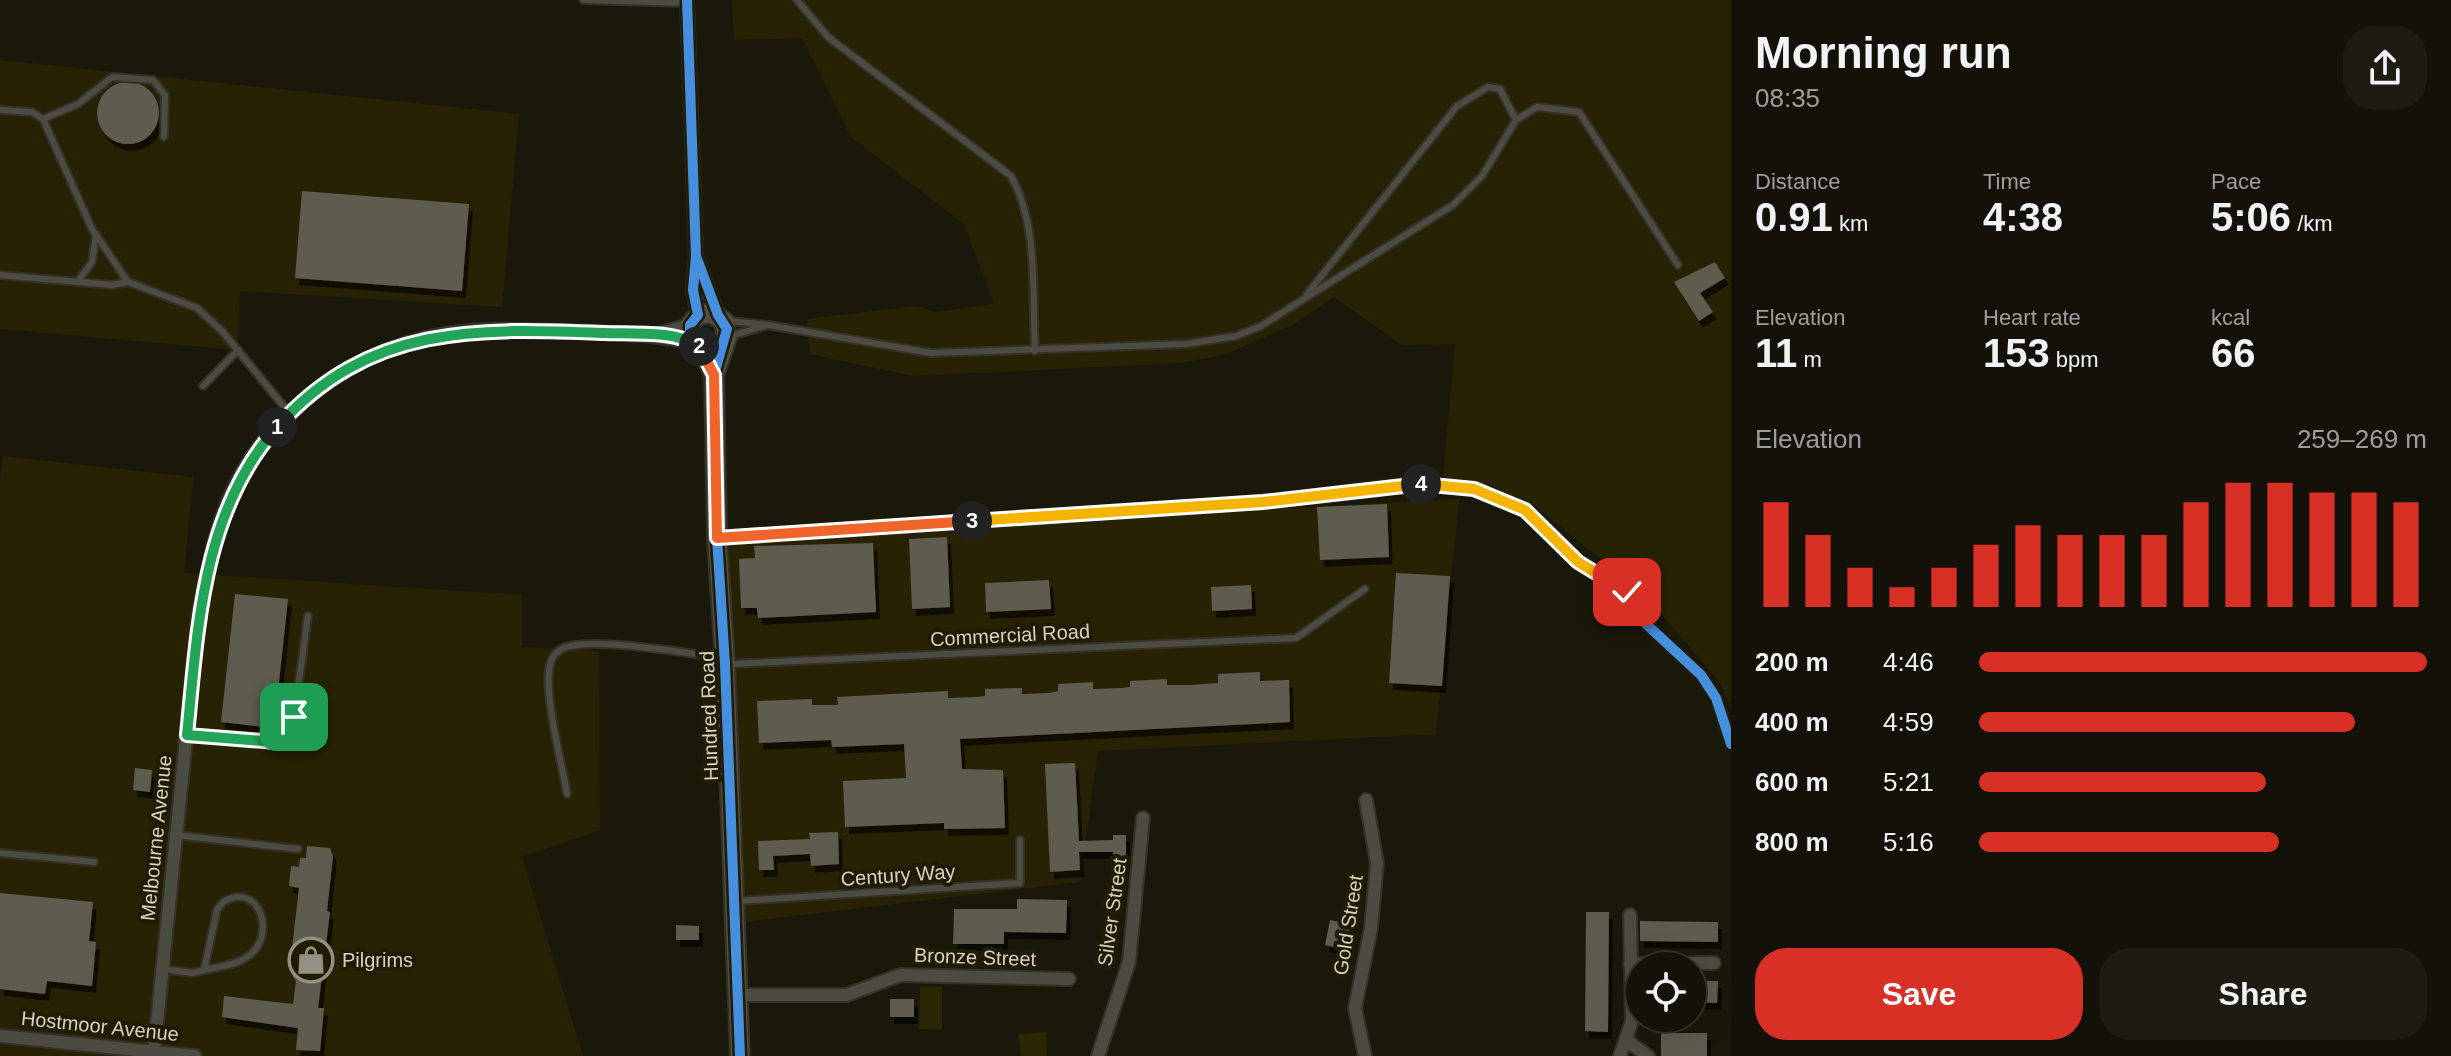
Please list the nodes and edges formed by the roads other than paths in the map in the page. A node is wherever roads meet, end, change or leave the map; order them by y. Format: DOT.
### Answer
graph roads {
  1 [pos="583,0"];
  2 [pos="797,0"];
  3 [pos="687,2"];
  4 [pos="0,110"];
  5 [pos="43,119"];
  6 [pos="1516,120"];
  7 [pos="164,137"];
  8 [pos="96,234"];
  9 [pos="696,256"];
  10 [pos="1678,265"];
  11 [pos="0,275"];
  12 [pos="78,282"];
  13 [pos="128,282"];
  14 [pos="1303,299"];
  15 [pos="768,325"];
  16 [pos="710,332"];
  17 [pos="654,335"];
  18 [pos="238,350"];
  19 [pos="1035,351"];
  20 [pos="203,386"];
  21 [pos="290,414"];
  22 [pos="1365,589"];
  23 [pos="308,616"];
  24 [pos="725,661"];
  25 [pos="187,735"];
  26 [pos="567,794"];
  27 [pos="1366,800"];
  28 [pos="1143,818"];
  29 [pos="176,835"];
  30 [pos="1020,840"];
  31 [pos="298,849"];
  32 [pos="0,853"];
  33 [pos="94,862"];
  34 [pos="734,901"];
  35 [pos="1630,915"];
  36 [pos="1630,952"];
  37 [pos="1706,963"];
  38 [pos="1714,963"];
  39 [pos="162,969"];
  40 [pos="204,970"];
  41 [pos="1069,979"];
  42 [pos="739,995"];
  43 [pos="1629,1032"];
  44 [pos="0,1036"];
  45 [pos="1626,1040"];
  46 [pos="91,1051"];
  47 [pos="154,1052"];
  48 [pos="169,1055"];
  49 [pos="195,1056"];
  50 [pos="740,1056"];
  51 [pos="1098,1056"];
  52 [pos="1365,1056"];
  53 [pos="1620,1056"];
  54 [pos="1648,1056"];
  1 -- 3 [label="lane"];
  2 -- 19 [label="lane"];
  3 -- 9 [label="street, Hundred Road"];
  4 -- 5 [label="lane"];
  5 -- 7 [label="lane"];
  5 -- 8 [label="lane"];
  6 -- 10 [label="lane"];
  6 -- 14 [label="lane"];
  6 -- 14 [label="lane"];
  8 -- 12 [label="lane"];
  8 -- 13 [label="lane"];
  9 -- 16 [label="street, Hundred Road"];
  9 -- 16 [label="street, Hundred Road"];
  11 -- 12 [label="lane"];
  12 -- 13 [label="lane"];
  13 -- 18 [label="lane"];
  14 -- 19 [label="lane"];
  15 -- 16 [label="lane"];
  15 -- 16 [label="lane"];
  15 -- 19 [label="lane"];
  16 -- 17 [label="street, Melbourne Avenue"];
  16 -- 17 [label="street, Melbourne Avenue"];
  16 -- 24 [label="street, Hundred Road"];
  17 -- 21 [label="street, Melbourne Avenue"];
  18 -- 20 [label="lane"];
  18 -- 21 [label="lane"];
  21 -- 25 [label="street, Melbourne Avenue"];
  22 -- 24 [label="lane, Commercial Road"];
  23 -- 25 [label="lane"];
  24 -- 26 [label="lane, Commercial Road"];
  24 -- 34 [label="street, Hundred Road"];
  25 -- 29 [label="street, Melbourne Avenue"];
  27 -- 52 [label="street, Gold Street"];
  28 -- 51 [label="street, Silver Street"];
  29 -- 31 [label="lane"];
  29 -- 39 [label="street, Melbourne Avenue"];
  30 -- 34 [label="lane, Century Way"];
  32 -- 33 [label="lane"];
  34 -- 42 [label="street, Hundred Road"];
  35 -- 36 [label="street"];
  37 -- 38 [label="street"];
  39 -- 40 [label="lane"];
  39 -- 47 [label="street, Melbourne Avenue"];
  40 -- 40 [label="lane"];
  41 -- 42 [label="street, Bronze Street"];
  42 -- 50 [label="street, Hundred Road"];
  43 -- 45 [label="street"];
  44 -- 46 [label="street, Hostmoor Avenue"];
  45 -- 53 [label="street"];
  45 -- 54 [label="street"];
  46 -- 47 [label="street, Hostmoor Avenue"];
  47 -- 48 [label="street, Hostmoor Avenue"];
  48 -- 49 [label="street, Hostmoor Avenue"];
}
